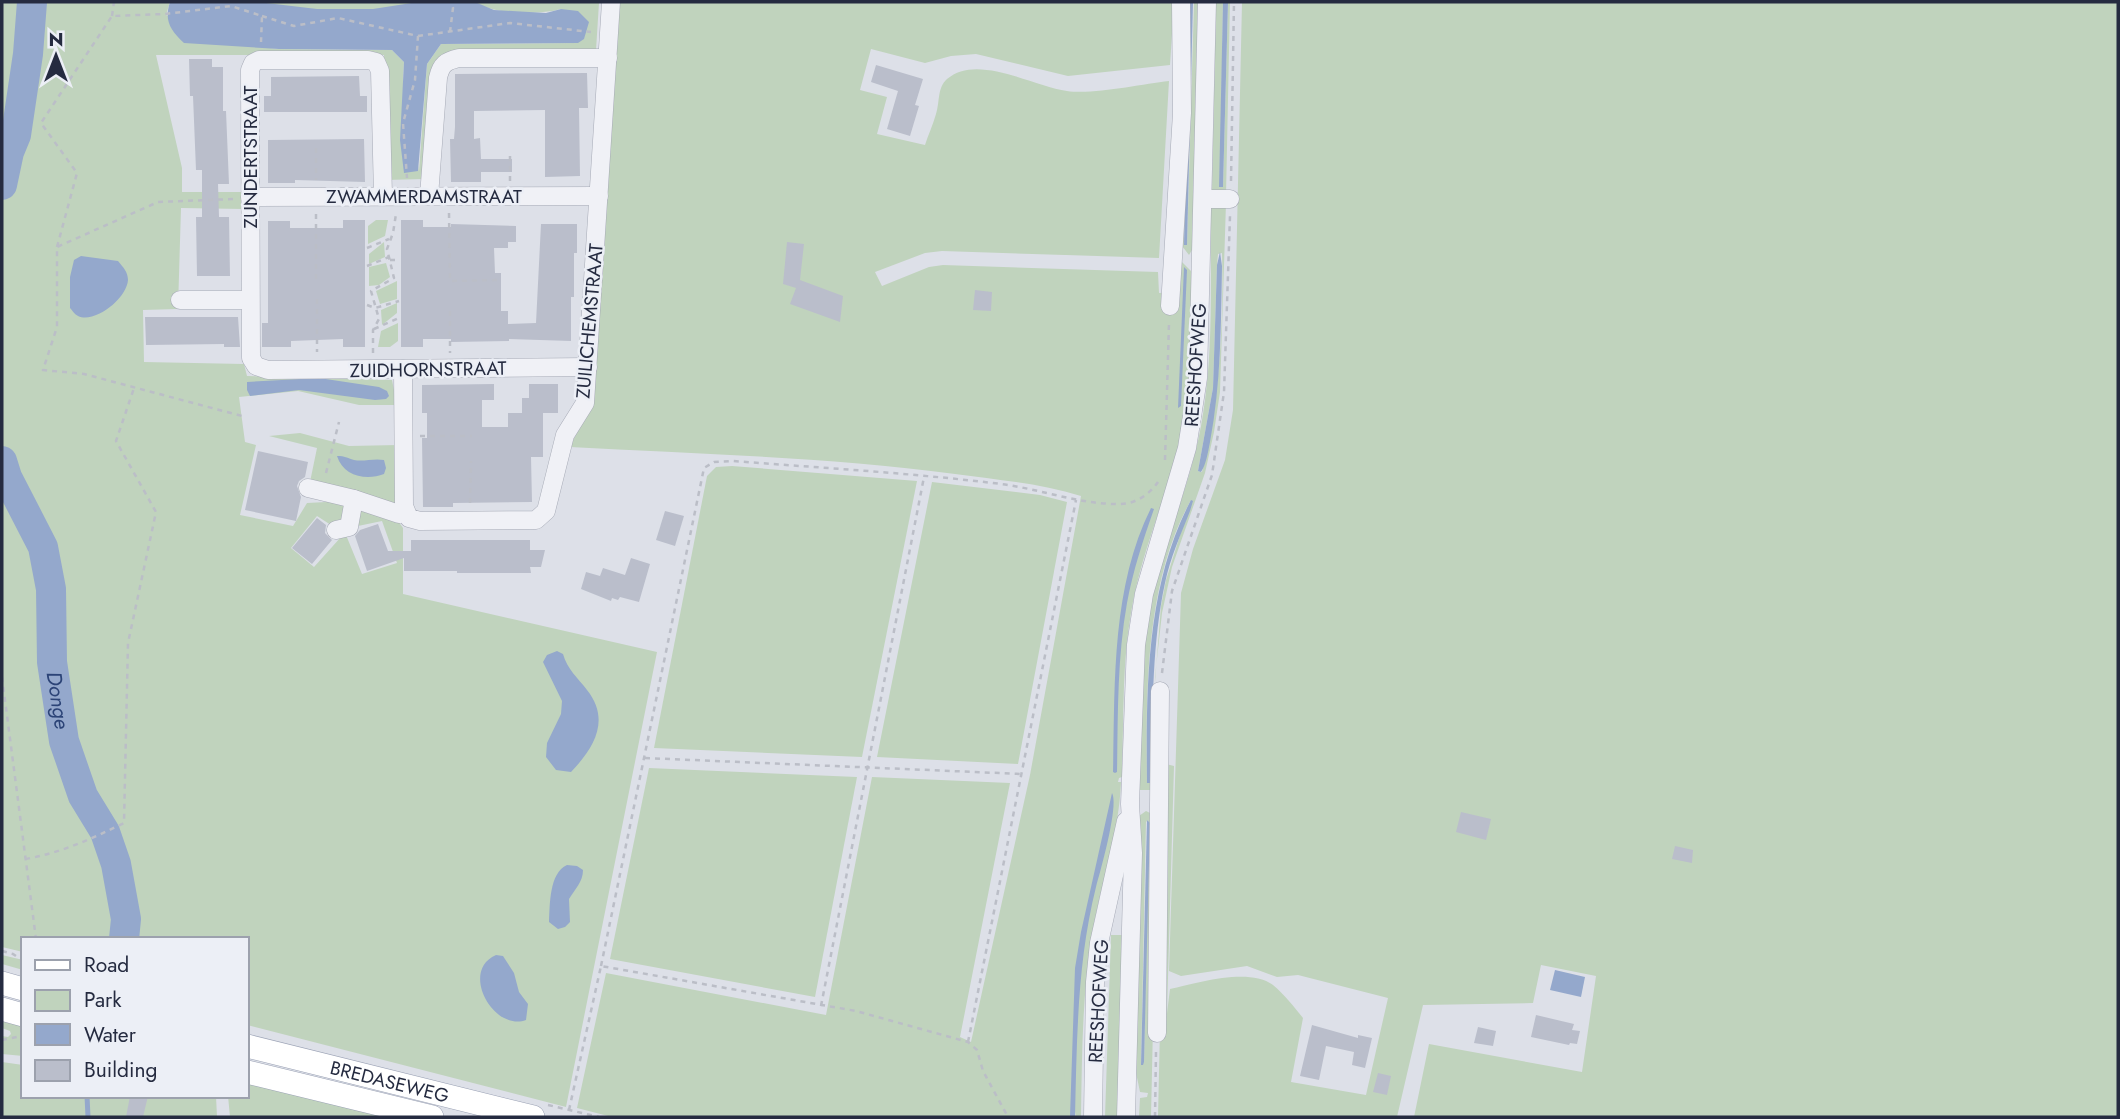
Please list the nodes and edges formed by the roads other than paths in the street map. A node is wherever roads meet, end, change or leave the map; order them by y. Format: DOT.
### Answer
graph roads {
  1 [pos="611,2"];
  2 [pos="1181,2"];
  3 [pos="1207,2"];
  4 [pos="608,58"];
  5 [pos="429,196"];
  6 [pos="599,196"];
  7 [pos="389,197"];
  8 [pos="246,198"];
  9 [pos="1203,199"];
  10 [pos="1230,199"];
  11 [pos="180,300"];
  12 [pos="250,300"];
  13 [pos="1170,306"];
  14 [pos="588,367"];
  15 [pos="403,369"];
  16 [pos="268,370"];
  17 [pos="308,488"];
  18 [pos="354,499"];
  19 [pos="405,513"];
  20 [pos="346,529"];
  21 [pos="1160,691"];
  22 [pos="1130,804"];
  23 [pos="1158,805"];
  24 [pos="2,983"];
  25 [pos="21,988"];
  26 [pos="2,1009"];
  27 [pos="21,1014"];
  28 [pos="1157,1033"];
  29 [pos="248,1047"];
  30 [pos="248,1072"];
  31 [pos="432,1117"];
  32 [pos="533,1117"];
  33 [pos="1093,1117"];
  34 [pos="1126,1117"];
  1 -- 4 [label="street, ZUILICHEMSTRAAT"];
  2 -- 13 [label="street"];
  3 -- 9 [label="street, REESHOFWEG"];
  4 -- 5 [label="street"];
  4 -- 6 [label="street, ZUILICHEMSTRAAT"];
  5 -- 6 [label="street, ZWAMMERDAMSTRAAT"];
  5 -- 7 [label="street, ZWAMMERDAMSTRAAT"];
  6 -- 14 [label="street, ZUILICHEMSTRAAT"];
  7 -- 8 [label="street, ZWAMMERDAMSTRAAT"];
  7 -- 8 [label="street, ZUNDERTSTRAAT"];
  8 -- 12 [label="street, ZUNDERTSTRAAT"];
  9 -- 10 [label="street"];
  9 -- 22 [label="street, REESHOFWEG"];
  11 -- 12 [label="street"];
  12 -- 16 [label="street, ZUNDERTSTRAAT"];
  14 -- 15 [label="street, ZUIDHORNSTRAAT"];
  14 -- 19 [label="street, ZUILICHEMSTRAAT"];
  15 -- 16 [label="street, ZUIDHORNSTRAAT"];
  15 -- 19 [label="street"];
  17 -- 18 [label="street, ZUILICHEMSTRAAT"];
  18 -- 19 [label="street, ZUILICHEMSTRAAT"];
  18 -- 20 [label="street"];
  21 -- 23 [label="street"];
  22 -- 23 [label="street"];
  22 -- 33 [label="street, REESHOFWEG"];
  22 -- 34 [label="street, REESHOFWEG"];
  23 -- 28 [label="street"];
  24 -- 25 [label="main road"];
  26 -- 27 [label="main road"];
  29 -- 32 [label="main road, BREDASEWEG"];
  30 -- 31 [label="main road, BREDASEWEG"];
}
